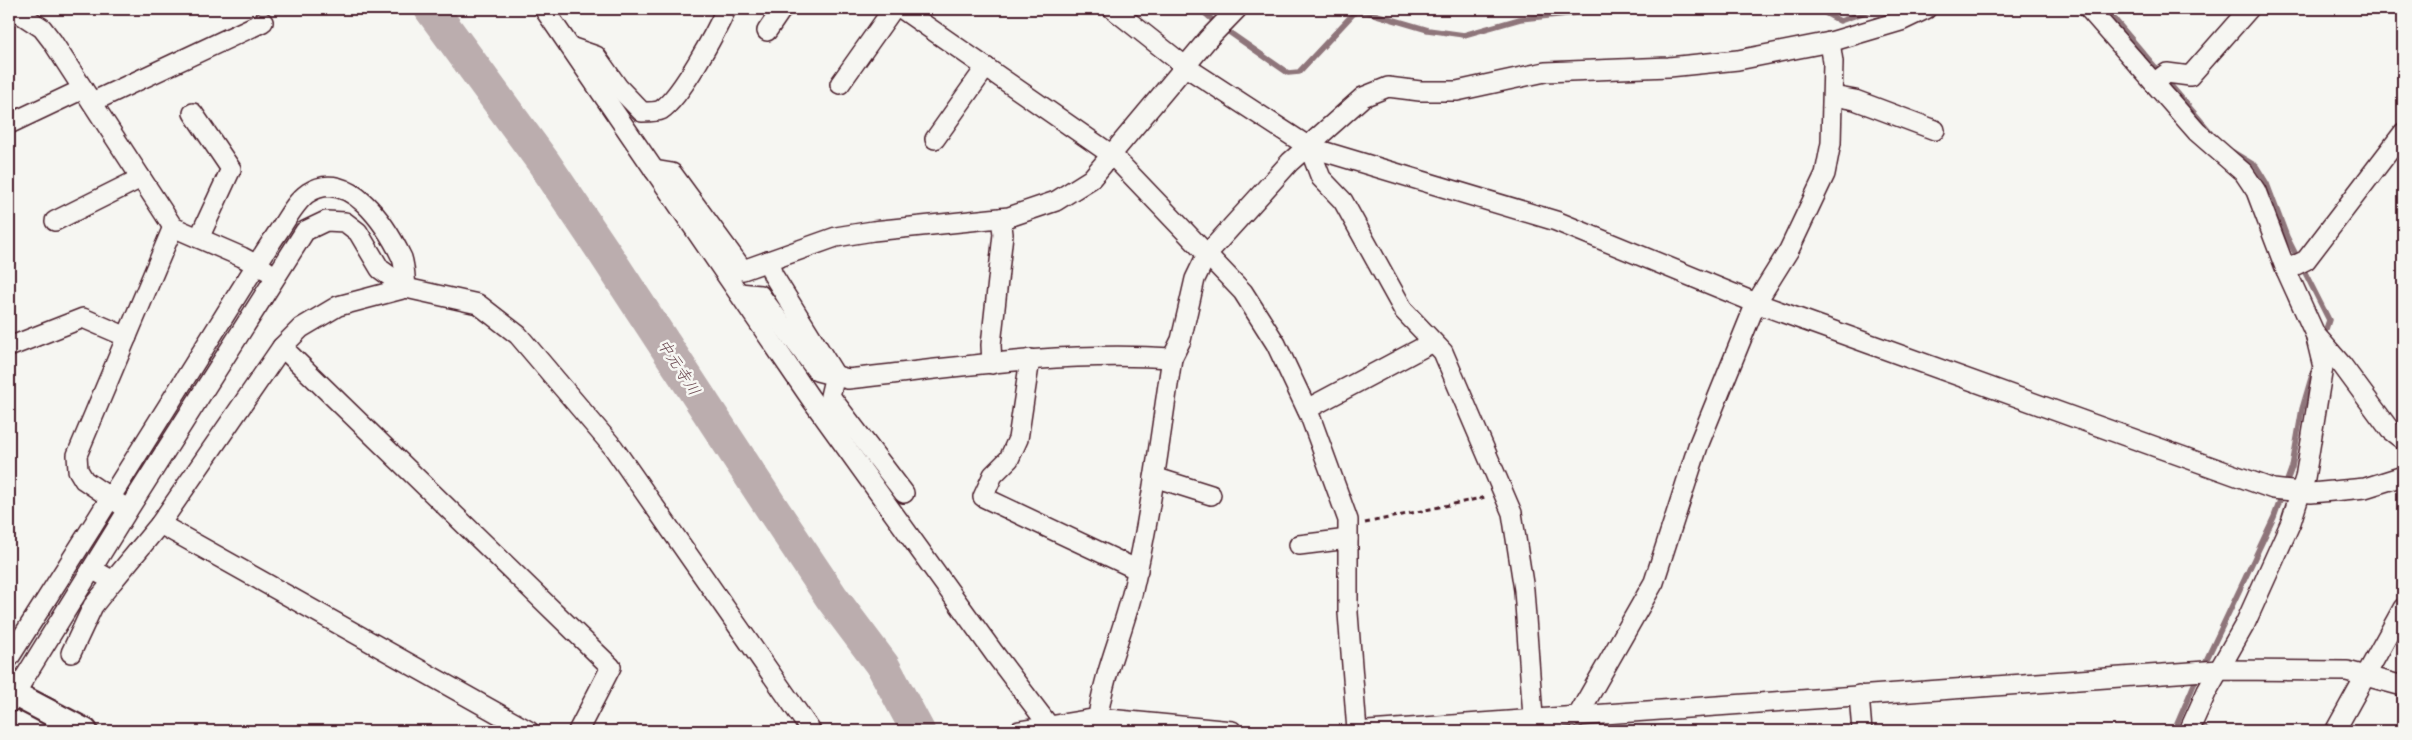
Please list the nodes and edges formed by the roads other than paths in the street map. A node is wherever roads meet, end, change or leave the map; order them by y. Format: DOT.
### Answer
graph roads {
  1 [pos="13,9"];
  2 [pos="544,9"];
  3 [pos="726,9"];
  4 [pos="782,9"];
  5 [pos="893,9"];
  6 [pos="902,9"];
  7 [pos="1113,9"];
  8 [pos="1237,9"];
  9 [pos="1926,9"];
  10 [pos="2089,9"];
  11 [pos="2249,9"];
  12 [pos="263,22"];
  13 [pos="767,31"];
  14 [pos="1830,42"];
  15 [pos="572,48"];
  16 [pos="986,67"];
  17 [pos="1186,67"];
  18 [pos="2154,83"];
  19 [pos="840,84"];
  20 [pos="87,95"];
  21 [pos="1832,96"];
  22 [pos="193,113"];
  23 [pos="9,124"];
  24 [pos="1935,130"];
  25 [pos="2403,133"];
  26 [pos="935,138"];
  27 [pos="1309,147"];
  28 [pos="1112,155"];
  29 [pos="654,170"];
  30 [pos="141,178"];
  31 [pos="1001,218"];
  32 [pos="55,221"];
  33 [pos="173,227"];
  34 [pos="199,238"];
  35 [pos="1207,254"];
  36 [pos="768,261"];
  37 [pos="256,265"];
  38 [pos="2286,270"];
  39 [pos="276,276"];
  40 [pos="406,288"];
  41 [pos="739,293"];
  42 [pos="1756,303"];
  43 [pos="2315,334"];
  44 [pos="127,336"];
  45 [pos="1432,342"];
  46 [pos="9,347"];
  47 [pos="282,347"];
  48 [pos="1172,358"];
  49 [pos="1030,359"];
  50 [pos="992,364"];
  51 [pos="835,375"];
  52 [pos="1307,409"];
  53 [pos="2403,440"];
  54 [pos="2403,476"];
  55 [pos="1154,477"];
  56 [pos="2300,492"];
  57 [pos="904,493"];
  58 [pos="1211,495"];
  59 [pos="111,498"];
  60 [pos="128,510"];
  61 [pos="160,524"];
  62 [pos="1348,533"];
  63 [pos="1299,545"];
  64 [pos="92,568"];
  65 [pos="1138,570"];
  66 [pos="113,581"];
  67 [pos="2403,608"];
  68 [pos="71,653"];
  69 [pos="9,658"];
  70 [pos="2218,670"];
  71 [pos="2366,676"];
  72 [pos="2403,686"];
  73 [pos="1859,695"];
  74 [pos="11,696"];
  75 [pos="1576,717"];
  76 [pos="1098,718"];
  77 [pos="1533,725"];
  78 [pos="1047,728"];
  79 [pos="1412,730"];
  80 [pos="85,731"];
  81 [pos="529,731"];
  82 [pos="578,731"];
  83 [pos="811,731"];
  84 [pos="1019,731"];
  85 [pos="1232,731"];
  86 [pos="1357,731"];
  87 [pos="1368,731"];
  88 [pos="1862,731"];
  89 [pos="2189,731"];
  90 [pos="2335,731"];
  1 -- 20 [label="street"];
  2 -- 15 [label="street"];
  3 -- 15 [label="street"];
  4 -- 13 [label="street"];
  5 -- 19 [label="street"];
  6 -- 16 [label="street"];
  7 -- 17 [label="street"];
  8 -- 17 [label="street"];
  9 -- 14 [label="street"];
  10 -- 18 [label="street"];
  11 -- 18 [label="street"];
  12 -- 20 [label="street"];
  14 -- 21 [label="street"];
  14 -- 27 [label="street"];
  15 -- 29 [label="street"];
  16 -- 26 [label="street"];
  16 -- 28 [label="street"];
  17 -- 27 [label="street"];
  17 -- 28 [label="street"];
  18 -- 38 [label="street"];
  20 -- 23 [label="street"];
  20 -- 30 [label="street"];
  21 -- 24 [label="street"];
  21 -- 42 [label="street"];
  22 -- 34 [label="street"];
  25 -- 38 [label="street"];
  27 -- 35 [label="street"];
  27 -- 42 [label="street"];
  27 -- 45 [label="street"];
  28 -- 31 [label="street"];
  28 -- 35 [label="street"];
  29 -- 36 [label="street"];
  29 -- 41 [label="street"];
  30 -- 32 [label="street"];
  30 -- 33 [label="street"];
  31 -- 36 [label="street"];
  31 -- 50 [label="street"];
  33 -- 34 [label="street"];
  33 -- 44 [label="street"];
  34 -- 37 [label="street"];
  35 -- 48 [label="street"];
  35 -- 52 [label="street"];
  36 -- 51 [label="street"];
  37 -- 39 [label="street"];
  37 -- 40 [label="street"];
  37 -- 59 [label="street"];
  38 -- 43 [label="street"];
  39 -- 40 [label="street"];
  39 -- 60 [label="street"];
  40 -- 47 [label="street"];
  40 -- 83 [label="street"];
  41 -- 51 [label="street"];
  41 -- 78 [label="street"];
  42 -- 56 [label="street"];
  42 -- 75 [label="street"];
  43 -- 53 [label="street"];
  43 -- 56 [label="street"];
  44 -- 46 [label="street"];
  44 -- 59 [label="street"];
  45 -- 52 [label="street"];
  45 -- 77 [label="street"];
  47 -- 61 [label="street"];
  47 -- 82 [label="street"];
  48 -- 49 [label="street"];
  48 -- 55 [label="street"];
  49 -- 50 [label="street"];
  49 -- 65 [label="street"];
  50 -- 51 [label="street"];
  51 -- 57 [label="street"];
  52 -- 62 [label="street"];
  54 -- 56 [label="street"];
  55 -- 58 [label="street"];
  55 -- 65 [label="street"];
  56 -- 70 [label="street"];
  59 -- 60 [label="street"];
  59 -- 69 [label="street"];
  60 -- 64 [label="street"];
  61 -- 66 [label="street"];
  61 -- 81 [label="street"];
  62 -- 63 [label="street"];
  62 -- 86 [label="street"];
  64 -- 66 [label="street"];
  64 -- 74 [label="street"];
  65 -- 76 [label="street"];
  66 -- 68 [label="street"];
  67 -- 71 [label="street"];
  70 -- 71 [label="street"];
  70 -- 73 [label="street"];
  70 -- 89 [label="street"];
  71 -- 72 [label="street"];
  71 -- 90 [label="street"];
  73 -- 75 [label="street"];
  73 -- 88 [label="street"];
  74 -- 80 [label="main road"];
  75 -- 77 [label="street"];
  76 -- 78 [label="street"];
  76 -- 85 [label="street"];
  77 -- 79 [label="street"];
  78 -- 84 [label="street"];
  79 -- 87 [label="street"];
}
